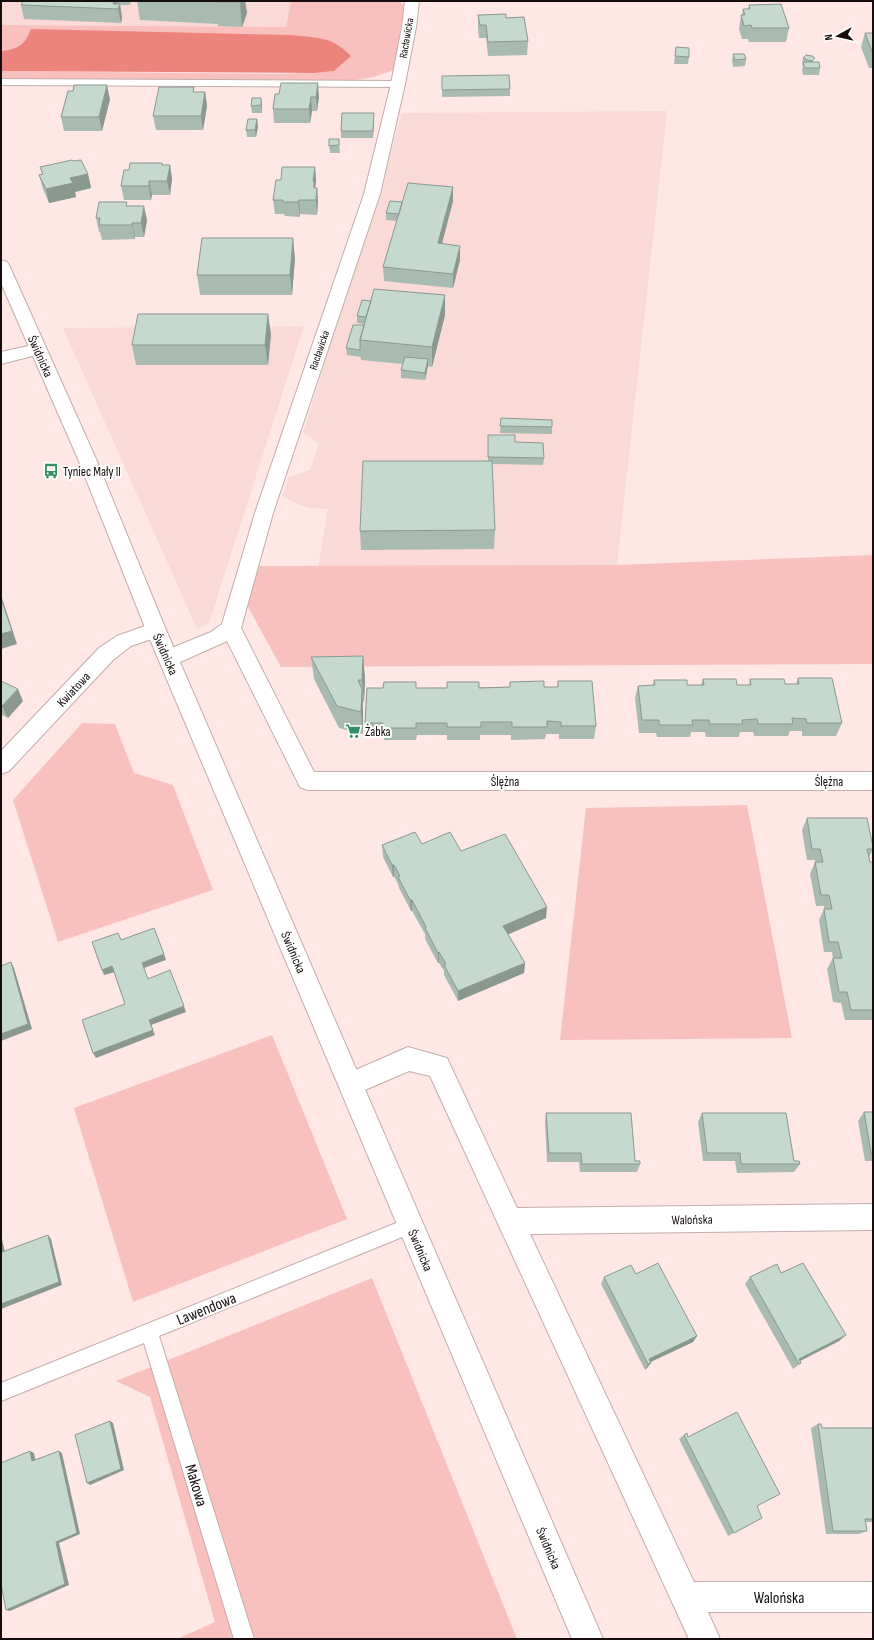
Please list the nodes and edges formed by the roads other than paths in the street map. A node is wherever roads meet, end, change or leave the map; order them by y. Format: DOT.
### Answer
graph roads {
  1 [pos="412,1"];
  2 [pos="1,82"];
  3 [pos="398,84"];
  4 [pos="1,265"];
  5 [pos="38,349"];
  6 [pos="1,358"];
  7 [pos="231,628"];
  8 [pos="156,630"];
  9 [pos="168,658"];
  10 [pos="1,765"];
  11 [pos="873,781"];
  12 [pos="351,1084"];
  13 [pos="873,1216"];
  14 [pos="511,1221"];
  15 [pos="410,1225"];
  16 [pos="149,1331"];
  17 [pos="1,1392"];
  18 [pos="685,1597"];
  19 [pos="873,1597"];
  20 [pos="244,1639"];
  21 [pos="588,1639"];
  22 [pos="705,1639"];
  1 -- 3 [label="street, Racławicka"];
  2 -- 3 [label="lane"];
  3 -- 7 [label="street, Racławicka"];
  4 -- 5 [label="street, Świdnicka"];
  5 -- 6 [label="street"];
  5 -- 8 [label="street, Świdnicka"];
  7 -- 9 [label="street"];
  7 -- 11 [label="street, Ślężna"];
  8 -- 9 [label="street, Świdnicka"];
  8 -- 10 [label="street, Kwiatowa"];
  9 -- 12 [label="street, Świdnicka"];
  12 -- 14 [label="street"];
  12 -- 15 [label="street, Świdnicka"];
  13 -- 14 [label="street, Walońska"];
  14 -- 18 [label="street"];
  15 -- 16 [label="lane, Lawendowa"];
  15 -- 21 [label="street, Świdnicka"];
  16 -- 17 [label="lane, Lawendowa"];
  16 -- 20 [label="lane, Makowa"];
  18 -- 19 [label="street, Walońska"];
  18 -- 22 [label="street"];
}
